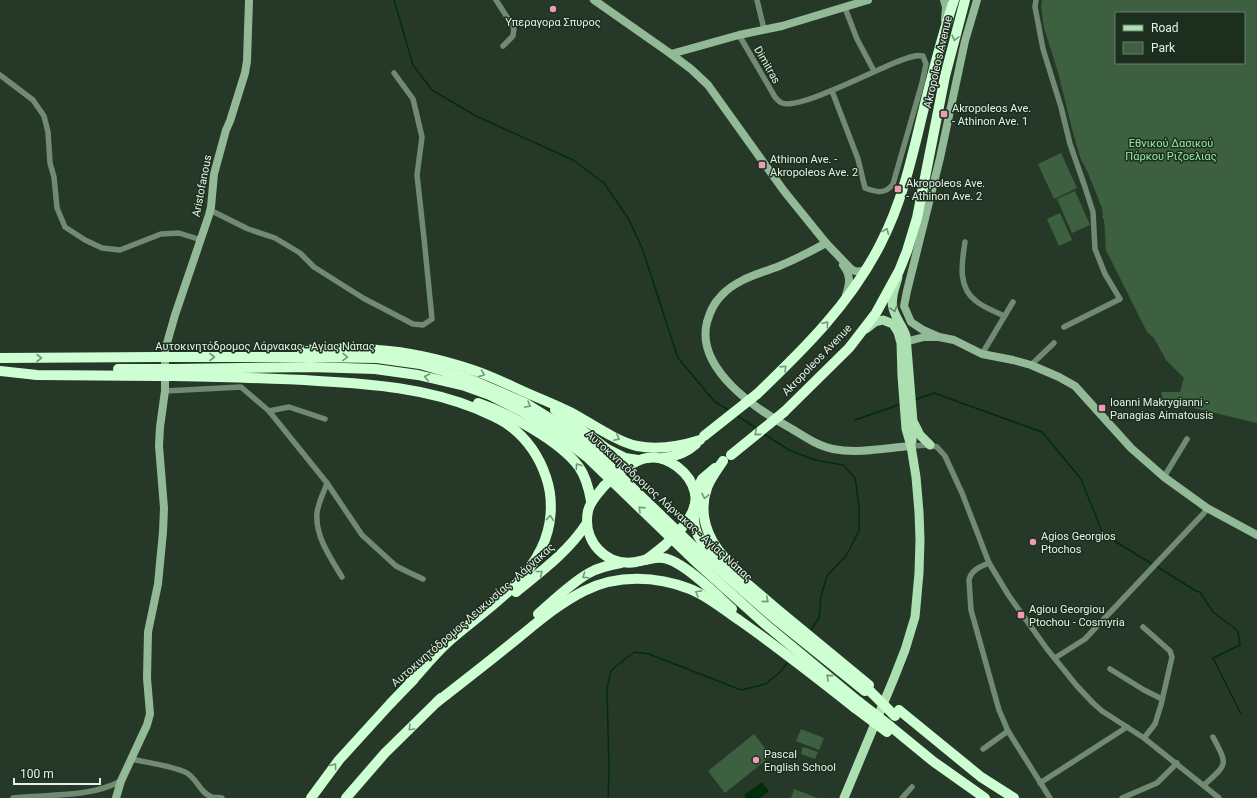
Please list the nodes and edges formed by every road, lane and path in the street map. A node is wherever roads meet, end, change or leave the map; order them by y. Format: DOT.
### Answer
graph roads {
  1 [pos="249,0"];
  2 [pos="496,0"];
  3 [pos="594,0"];
  4 [pos="757,0"];
  5 [pos="868,0"];
  6 [pos="944,0"];
  7 [pos="954,0"];
  8 [pos="965,0"];
  9 [pos="977,0"];
  10 [pos="1036,0"];
  11 [pos="845,8"];
  12 [pos="764,29"];
  13 [pos="739,35"];
  14 [pos="941,38"];
  15 [pos="503,46"];
  16 [pos="671,54"];
  17 [pos="874,71"];
  18 [pos="394,73"];
  19 [pos="0,76"];
  20 [pos="832,91"];
  21 [pos="210,210"];
  22 [pos="201,240"];
  23 [pos="965,242"];
  24 [pos="826,243"];
  25 [pos="835,253"];
  26 [pos="869,266"];
  27 [pos="899,271"];
  28 [pos="1013,302"];
  29 [pos="841,305"];
  30 [pos="1004,316"];
  31 [pos="1064,327"];
  32 [pos="860,334"];
  33 [pos="939,337"];
  34 [pos="904,342"];
  35 [pos="1054,343"];
  36 [pos="162,353"];
  37 [pos="982,354"];
  38 [pos="250,357"];
  39 [pos="0,358"];
  40 [pos="1031,365"];
  41 [pos="189,369"];
  42 [pos="0,371"];
  43 [pos="174,372"];
  44 [pos="165,391"];
  45 [pos="532,395"];
  46 [pos="908,402"];
  47 [pos="270,411"];
  48 [pos="325,419"];
  49 [pos="913,422"];
  50 [pos="702,438"];
  51 [pos="1187,439"];
  52 [pos="930,445"];
  53 [pos="911,446"];
  54 [pos="662,458"];
  55 [pos="638,460"];
  56 [pos="722,461"];
  57 [pos="1164,477"];
  58 [pos="327,483"];
  59 [pos="695,494"];
  60 [pos="591,501"];
  61 [pos="694,508"];
  62 [pos="1207,508"];
  63 [pos="587,523"];
  64 [pos="1257,535"];
  65 [pos="645,560"];
  66 [pos="621,562"];
  67 [pos="989,563"];
  68 [pos="342,577"];
  69 [pos="423,579"];
  70 [pos="753,589"];
  71 [pos="1143,628"];
  72 [pos="776,646"];
  73 [pos="1054,658"];
  74 [pos="1110,669"];
  75 [pos="410,683"];
  76 [pos="867,688"];
  77 [pos="1162,699"];
  78 [pos="437,702"];
  79 [pos="857,705"];
  80 [pos="897,713"];
  81 [pos="1128,728"];
  82 [pos="888,729"];
  83 [pos="1008,731"];
  84 [pos="1213,737"];
  85 [pos="1144,738"];
  86 [pos="983,749"];
  87 [pos="131,760"];
  88 [pos="1177,763"];
  89 [pos="121,781"];
  90 [pos="1040,783"];
  91 [pos="1204,785"];
  92 [pos="912,787"];
  93 [pos="13,798"];
  94 [pos="116,798"];
  95 [pos="222,798"];
  96 [pos="311,798"];
  97 [pos="346,798"];
  98 [pos="844,798"];
  99 [pos="902,798"];
  100 [pos="975,798"];
  101 [pos="985,798"];
  102 [pos="1004,798"];
  103 [pos="1014,798"];
  104 [pos="1050,798"];
  105 [pos="1122,798"];
  106 [pos="1219,798"];
  1 -- 21 [label="street, Aristofanous"];
  2 -- 15 [label="street"];
  3 -- 16 [label="street"];
  4 -- 12 [label="street"];
  5 -- 11 [label="street"];
  6 -- 14 [label="street"];
  7 -- 14 [label="highway, Akropoleos Avenue"];
  8 -- 27 [label="highway, Akropoleos Avenue, one-way"];
  9 -- 33 [label="street"];
  10 -- 31 [label="street"];
  11 -- 12 [label="street"];
  11 -- 17 [label="street"];
  12 -- 13 [label="street"];
  13 -- 16 [label="street"];
  13 -- 20 [label="street, Dimitras"];
  26 -- 14 [label="highway, Akropoleos Avenue, one-way"];
  16 -- 24 [label="street"];
  17 -- 20 [label="street"];
  17 -- 20 [label="street"];
  18 -- 21 [label="street"];
  19 -- 22 [label="street"];
  21 -- 22 [label="street, Aristofanous"];
  22 -- 36 [label="street, Aristofanous"];
  23 -- 30 [label="street"];
  24 -- 25 [label="street"];
  24 -- 53 [label="street"];
  25 -- 26 [label="street"];
  25 -- 29 [label="street"];
  26 -- 29 [label="highway, Akropoleos Avenue"];
  27 -- 32 [label="highway, Akropoleos Avenue"];
  27 -- 34 [label="main road, one-way"];
  28 -- 30 [label="street"];
  50 -- 29 [label="highway, Akropoleos Avenue, one-way, bridge"];
  30 -- 37 [label="street"];
  32 -- 34 [label="main road"];
  32 -- 56 [label="highway, Akropoleos Avenue, one-way, bridge"];
  33 -- 34 [label="street"];
  33 -- 37 [label="street"];
  34 -- 46 [label="main road"];
  35 -- 40 [label="street"];
  36 -- 38 [label="highway, Αυτοκινητόδρομος Λάρνακας - Αγίας Νάπας, one-way, bridge"];
  39 -- 36 [label="highway, Αυτοκινητόδρομος Λάρνακας - Αγίας Νάπας, one-way"];
  36 -- 44 [label="street, Aristofanous"];
  37 -- 40 [label="street"];
  38 -- 45 [label="highway, one-way"];
  38 -- 76 [label="highway, Αυτοκινητόδρομος Λάρνακας - Αγίας Νάπας, one-way"];
  40 -- 57 [label="street"];
  41 -- 43 [label="highway, Αυτοκινητόδρομος Λάρνακας - Αγίας Νάπας"];
  60 -- 41 [label="highway, one-way"];
  79 -- 41 [label="highway, Αυτοκινητόδρομος Λάρνακας - Αγίας Νάπας, one-way"];
  42 -- 43 [label="highway, bridge"];
  75 -- 43 [label="highway, one-way"];
  44 -- 47 [label="street"];
  44 -- 87 [label="street, Aristofanous"];
  45 -- 50 [label="highway, one-way"];
  45 -- 55 [label="highway"];
  46 -- 49 [label="main road"];
  46 -- 53 [label="main road"];
  47 -- 48 [label="street"];
  47 -- 58 [label="street"];
  49 -- 52 [label="main road"];
  49 -- 53 [label="main road"];
  50 -- 54 [label="highway, Akropoleos Avenue"];
  51 -- 57 [label="street"];
  52 -- 53 [label="street"];
  52 -- 67 [label="street"];
  53 -- 98 [label="main road"];
  54 -- 55 [label="highway"];
  54 -- 59 [label="highway"];
  55 -- 60 [label="highway, bridge"];
  56 -- 59 [label="highway, Akropoleos Avenue"];
  56 -- 70 [label="highway, one-way"];
  57 -- 62 [label="street"];
  58 -- 68 [label="street"];
  58 -- 69 [label="street"];
  59 -- 61 [label="highway"];
  60 -- 63 [label="highway"];
  61 -- 65 [label="highway, bridge"];
  61 -- 70 [label="highway"];
  62 -- 64 [label="street"];
  62 -- 73 [label="street"];
  63 -- 66 [label="highway"];
  75 -- 63 [label="highway, Αυτοκινητόδρομος Λευκωσίας - Λάρνακας, one-way"];
  65 -- 66 [label="highway"];
  65 -- 72 [label="highway"];
  66 -- 78 [label="highway, one-way"];
  67 -- 73 [label="street"];
  67 -- 83 [label="street"];
  70 -- 76 [label="highway, one-way"];
  71 -- 77 [label="street"];
  72 -- 78 [label="highway, one-way"];
  72 -- 79 [label="highway"];
  73 -- 81 [label="street"];
  74 -- 77 [label="street"];
  96 -- 75 [label="highway, Αυτοκινητόδρομος Λευκωσίας - Λάρνακας, one-way"];
  76 -- 80 [label="highway"];
  77 -- 85 [label="street"];
  78 -- 97 [label="highway, one-way"];
  79 -- 82 [label="highway, Αυτοκινητόδρομος Λάρνακας - Αγίας Νάπας, bridge"];
  80 -- 102 [label="highway"];
  80 -- 103 [label="highway"];
  81 -- 85 [label="street"];
  81 -- 90 [label="street"];
  82 -- 100 [label="highway"];
  82 -- 101 [label="highway, Αυτοκινητόδρομος Λάρνακας - Αγίας Νάπας"];
  83 -- 86 [label="street"];
  83 -- 90 [label="street"];
  84 -- 91 [label="street"];
  85 -- 88 [label="street"];
  87 -- 89 [label="street, Aristofanous"];
  87 -- 95 [label="street"];
  88 -- 91 [label="street"];
  88 -- 105 [label="street"];
  89 -- 93 [label="street"];
  89 -- 94 [label="street, Aristofanous"];
  90 -- 104 [label="street"];
  91 -- 106 [label="street"];
  92 -- 99 [label="street"];
}
